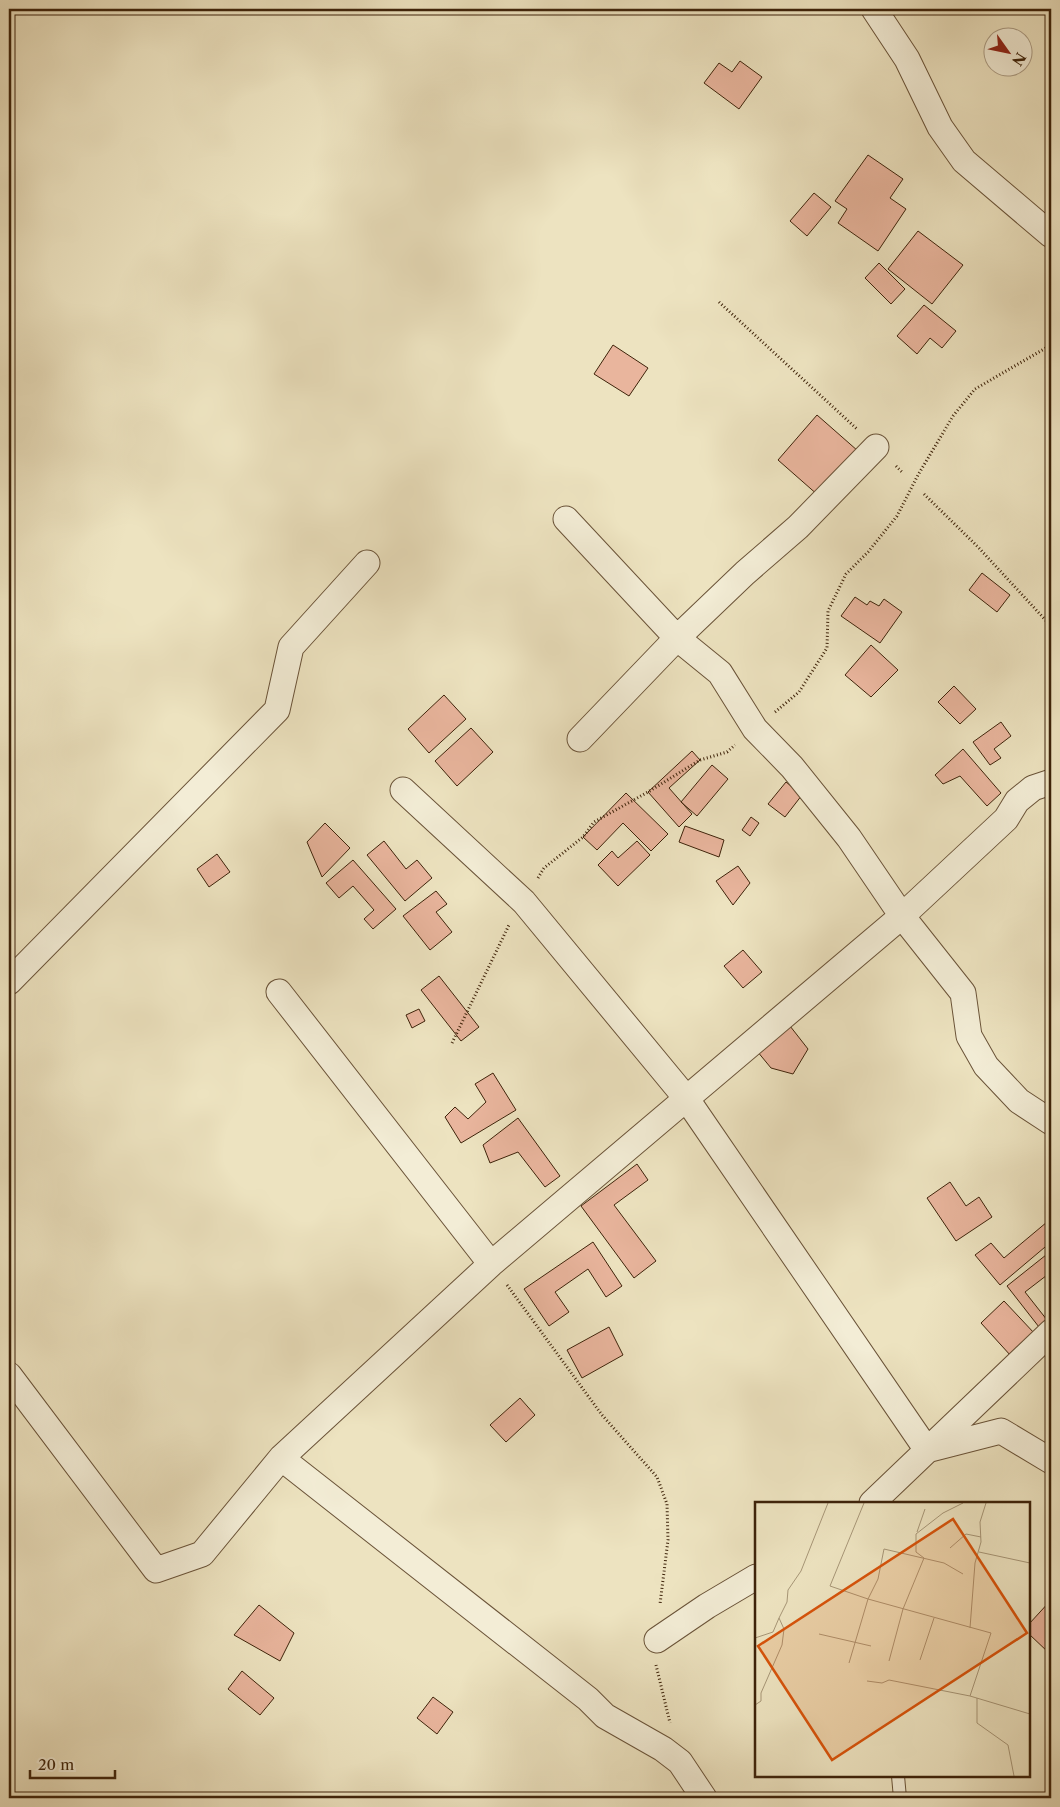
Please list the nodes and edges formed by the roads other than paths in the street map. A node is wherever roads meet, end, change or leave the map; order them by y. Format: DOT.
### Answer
graph roads {
  1 [pos="874,9"];
  2 [pos="1051,235"];
  3 [pos="876,446"];
  4 [pos="566,519"];
  5 [pos="367,563"];
  6 [pos="677,638"];
  7 [pos="580,739"];
  8 [pos="1051,782"];
  9 [pos="403,790"];
  10 [pos="902,916"];
  11 [pos="9,982"];
  12 [pos="278,992"];
  13 [pos="686,1098"];
  14 [pos="1051,1122"];
  15 [pos="491,1264"];
  16 [pos="1051,1332"];
  17 [pos="9,1375"];
  18 [pos="927,1450"];
  19 [pos="280,1458"];
  20 [pos="1051,1461"];
  21 [pos="873,1502"];
  22 [pos="755,1578"];
  23 [pos="657,1640"];
  24 [pos="898,1777"];
  25 [pos="704,1798"];
  26 [pos="900,1798"];
  1 -- 2 [label="street"];
  3 -- 6 [label="street"];
  4 -- 6 [label="street"];
  5 -- 11 [label="street"];
  6 -- 7 [label="street"];
  6 -- 10 [label="street"];
  8 -- 10 [label="street"];
  9 -- 13 [label="street"];
  10 -- 13 [label="street"];
  10 -- 14 [label="street"];
  12 -- 15 [label="street"];
  13 -- 15 [label="street"];
  13 -- 18 [label="street"];
  15 -- 19 [label="street"];
  16 -- 18 [label="street"];
  17 -- 19 [label="street"];
  18 -- 20 [label="street"];
  18 -- 21 [label="street"];
  19 -- 25 [label="street"];
  22 -- 23 [label="street"];
  24 -- 26 [label="lane"];
}
